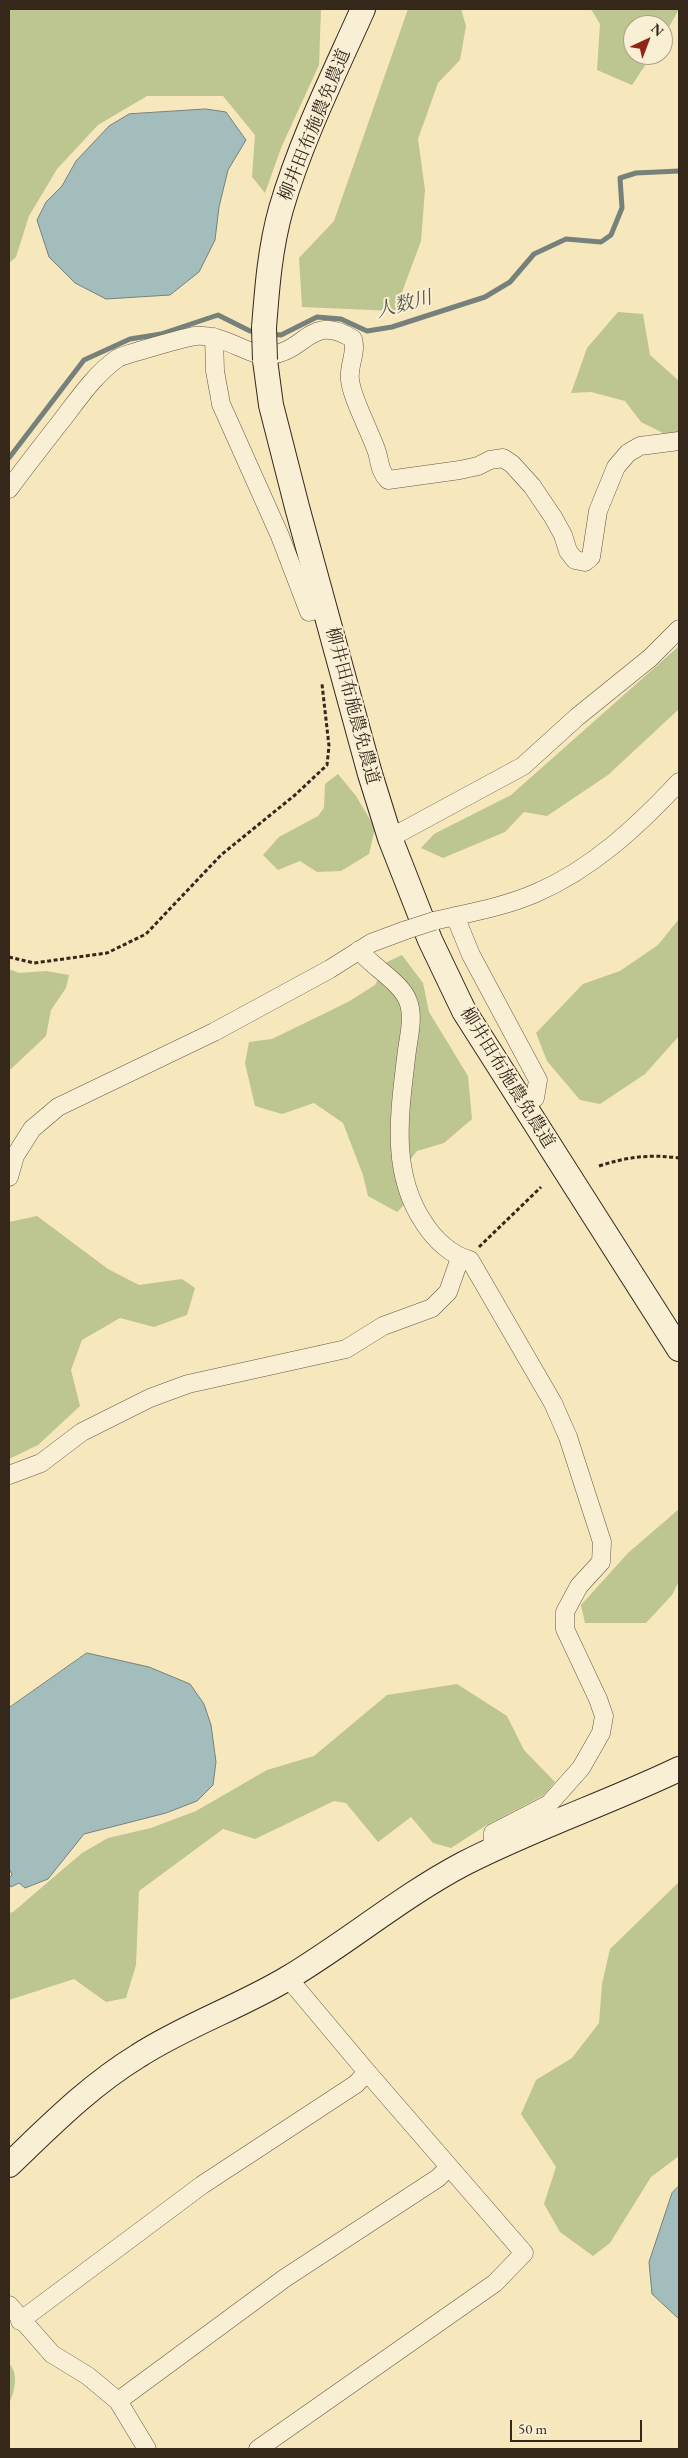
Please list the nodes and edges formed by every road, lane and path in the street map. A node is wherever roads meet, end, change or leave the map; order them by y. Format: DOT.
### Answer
graph roads {
  1 [pos="363,9"];
  2 [pos="214,336"];
  3 [pos="679,441"];
  4 [pos="9,489"];
  5 [pos="325,607"];
  6 [pos="679,629"];
  7 [pos="322,680"];
  8 [pos="679,782"];
  9 [pos="390,838"];
  10 [pos="455,916"];
  11 [pos="359,950"];
  12 [pos="9,957"];
  13 [pos="523,1106"];
  14 [pos="679,1158"];
  15 [pos="599,1166"];
  16 [pos="9,1177"];
  17 [pos="541,1187"];
  18 [pos="465,1259"];
  19 [pos="679,1349"];
  20 [pos="9,1475"];
  21 [pos="679,1769"];
  22 [pos="492,1850"];
  23 [pos="288,1978"];
  24 [pos="366,2072"];
  25 [pos="9,2165"];
  26 [pos="449,2167"];
  27 [pos="9,2305"];
  28 [pos="20,2320"];
  29 [pos="118,2400"];
  30 [pos="266,2447"];
  31 [pos="147,2449"];
  1 -- 5 [label="street, 柳井田布施農免農道, bridge"];
  2 -- 3 [label="street"];
  2 -- 4 [label="street"];
  2 -- 5 [label="street"];
  5 -- 9 [label="street, 柳井田布施農免農道"];
  6 -- 9 [label="street"];
  7 -- 12 [label="path"];
  8 -- 10 [label="street"];
  9 -- 13 [label="street, 柳井田布施農免農道"];
  10 -- 11 [label="street, bridge"];
  10 -- 13 [label="street"];
  11 -- 16 [label="street"];
  11 -- 18 [label="street"];
  13 -- 19 [label="street, 柳井田布施農免農道"];
  14 -- 15 [label="path"];
  17 -- 18 [label="path"];
  18 -- 20 [label="street"];
  18 -- 22 [label="street"];
  21 -- 22 [label="street"];
  22 -- 23 [label="street"];
  23 -- 24 [label="street"];
  23 -- 25 [label="street"];
  24 -- 26 [label="street"];
  24 -- 28 [label="street"];
  26 -- 29 [label="street"];
  26 -- 30 [label="street"];
  27 -- 28 [label="street"];
  28 -- 29 [label="street"];
  29 -- 31 [label="street"];
}
